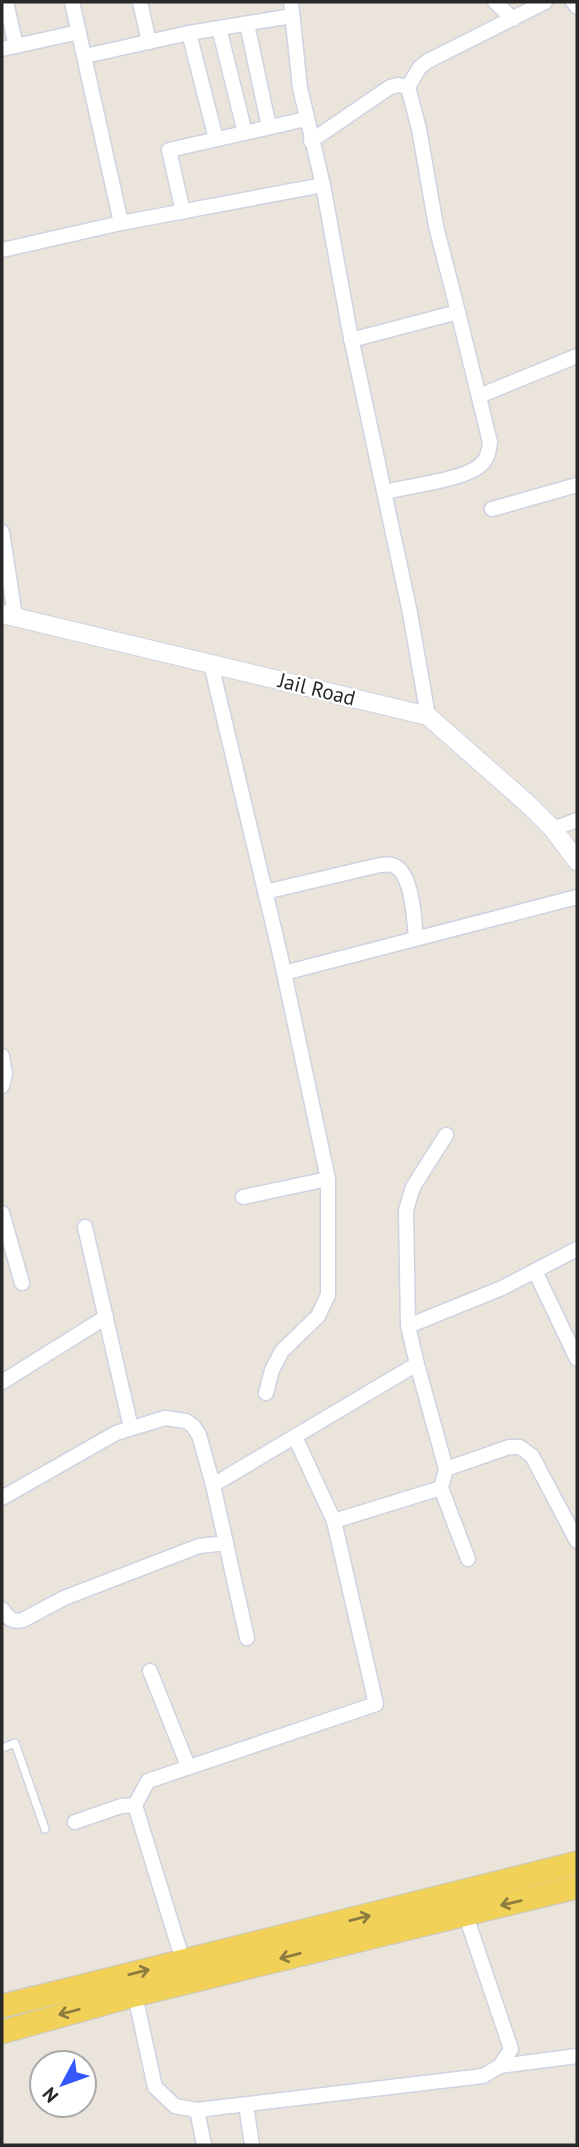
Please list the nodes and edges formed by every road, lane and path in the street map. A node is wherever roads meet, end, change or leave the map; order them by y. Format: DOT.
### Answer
graph roads {
  1 [pos="6,2"];
  2 [pos="72,2"];
  3 [pos="141,2"];
  4 [pos="495,2"];
  5 [pos="545,2"];
  6 [pos="573,2"];
  7 [pos="577,7"];
  8 [pos="291,9"];
  9 [pos="513,19"];
  10 [pos="247,24"];
  11 [pos="219,28"];
  12 [pos="79,32"];
  13 [pos="189,33"];
  14 [pos="149,42"];
  15 [pos="9,47"];
  16 [pos="85,57"];
  17 [pos="408,87"];
  18 [pos="306,119"];
  19 [pos="270,127"];
  20 [pos="245,133"];
  21 [pos="216,139"];
  22 [pos="311,141"];
  23 [pos="323,185"];
  24 [pos="183,212"];
  25 [pos="121,223"];
  26 [pos="2,250"];
  27 [pos="458,312"];
  28 [pos="351,340"];
  29 [pos="577,356"];
  30 [pos="479,396"];
  31 [pos="577,485"];
  32 [pos="385,492"];
  33 [pos="492,509"];
  34 [pos="2,532"];
  35 [pos="8,615"];
  36 [pos="211,664"];
  37 [pos="428,716"];
  38 [pos="577,820"];
  39 [pos="553,829"];
  40 [pos="577,861"];
  41 [pos="265,892"];
  42 [pos="577,897"];
  43 [pos="416,939"];
  44 [pos="284,973"];
  45 [pos="2,1056"];
  46 [pos="2,1086"];
  47 [pos="446,1135"];
  48 [pos="328,1179"];
  49 [pos="243,1197"];
  50 [pos="3,1219"];
  51 [pos="85,1227"];
  52 [pos="577,1249"];
  53 [pos="536,1271"];
  54 [pos="22,1283"];
  55 [pos="106,1317"];
  56 [pos="408,1326"];
  57 [pos="577,1359"];
  58 [pos="417,1364"];
  59 [pos="2,1382"];
  60 [pos="265,1393"];
  61 [pos="131,1428"];
  62 [pos="295,1437"];
  63 [pos="446,1469"];
  64 [pos="213,1485"];
  65 [pos="441,1488"];
  66 [pos="2,1498"];
  67 [pos="334,1521"];
  68 [pos="577,1541"];
  69 [pos="226,1543"];
  70 [pos="468,1559"];
  71 [pos="2,1609"];
  72 [pos="247,1638"];
  73 [pos="150,1671"];
  74 [pos="2,1748"];
  75 [pos="188,1766"];
  76 [pos="135,1805"];
  77 [pos="75,1822"];
  78 [pos="45,1829"];
  79 [pos="577,1863"];
  80 [pos="577,1887"];
  81 [pos="465,1913"];
  82 [pos="183,1961"];
  83 [pos="135,1995"];
  84 [pos="2,2006"];
  85 [pos="2,2032"];
  86 [pos="577,2056"];
  87 [pos="500,2066"];
  88 [pos="246,2105"];
  89 [pos="197,2110"];
  90 [pos="204,2145"];
  91 [pos="252,2145"];
  1 -- 15 [label="street"];
  2 -- 12 [label="street"];
  3 -- 14 [label="street"];
  4 -- 9 [label="street"];
  5 -- 9 [label="street"];
  6 -- 7 [label="street"];
  8 -- 10 [label="street"];
  8 -- 18 [label="street"];
  9 -- 17 [label="street"];
  10 -- 11 [label="street"];
  10 -- 19 [label="street"];
  11 -- 13 [label="street"];
  11 -- 20 [label="street"];
  12 -- 15 [label="street"];
  12 -- 16 [label="street"];
  13 -- 14 [label="street"];
  13 -- 21 [label="street"];
  14 -- 16 [label="street"];
  16 -- 25 [label="street"];
  17 -- 22 [label="street"];
  17 -- 27 [label="street"];
  18 -- 19 [label="street"];
  18 -- 22 [label="street"];
  19 -- 20 [label="street"];
  20 -- 21 [label="street"];
  21 -- 24 [label="street"];
  22 -- 23 [label="street"];
  23 -- 24 [label="street"];
  23 -- 28 [label="street"];
  24 -- 25 [label="street"];
  25 -- 26 [label="street"];
  27 -- 28 [label="street"];
  27 -- 30 [label="street"];
  28 -- 32 [label="street"];
  29 -- 30 [label="street"];
  30 -- 32 [label="street"];
  31 -- 33 [label="street"];
  32 -- 37 [label="street"];
  34 -- 35 [label="street"];
  35 -- 36 [label="street, Jail Road"];
  36 -- 37 [label="street, Jail Road"];
  36 -- 41 [label="street"];
  37 -- 39 [label="street, Jail Road"];
  38 -- 39 [label="street"];
  39 -- 40 [label="street, Jail Road"];
  41 -- 43 [label="street"];
  41 -- 44 [label="street"];
  42 -- 43 [label="street"];
  43 -- 44 [label="street"];
  44 -- 48 [label="street"];
  45 -- 46 [label="street"];
  47 -- 56 [label="street"];
  48 -- 49 [label="street"];
  48 -- 60 [label="street"];
  50 -- 54 [label="street"];
  51 -- 55 [label="street"];
  52 -- 53 [label="street"];
  53 -- 56 [label="street"];
  53 -- 57 [label="street"];
  55 -- 59 [label="street"];
  55 -- 61 [label="street"];
  56 -- 58 [label="street"];
  58 -- 62 [label="street"];
  58 -- 63 [label="street"];
  61 -- 64 [label="street"];
  61 -- 66 [label="street"];
  62 -- 64 [label="street"];
  62 -- 67 [label="street"];
  63 -- 65 [label="street"];
  63 -- 68 [label="street"];
  64 -- 69 [label="street"];
  65 -- 67 [label="street"];
  65 -- 70 [label="street"];
  67 -- 75 [label="street"];
  69 -- 71 [label="street"];
  69 -- 72 [label="street"];
  73 -- 75 [label="street"];
  74 -- 78 [label="lane"];
  75 -- 76 [label="street"];
  76 -- 77 [label="street"];
  76 -- 82 [label="street"];
  82 -- 79 [label="main road, one-way"];
  80 -- 81 [label="main road, one-way"];
  81 -- 83 [label="main road, one-way"];
  81 -- 87 [label="street"];
  84 -- 82 [label="main road, one-way"];
  83 -- 85 [label="main road, one-way"];
  83 -- 89 [label="street"];
  86 -- 87 [label="street"];
  87 -- 88 [label="street"];
  88 -- 89 [label="street"];
  88 -- 91 [label="street"];
  89 -- 90 [label="street"];
}
